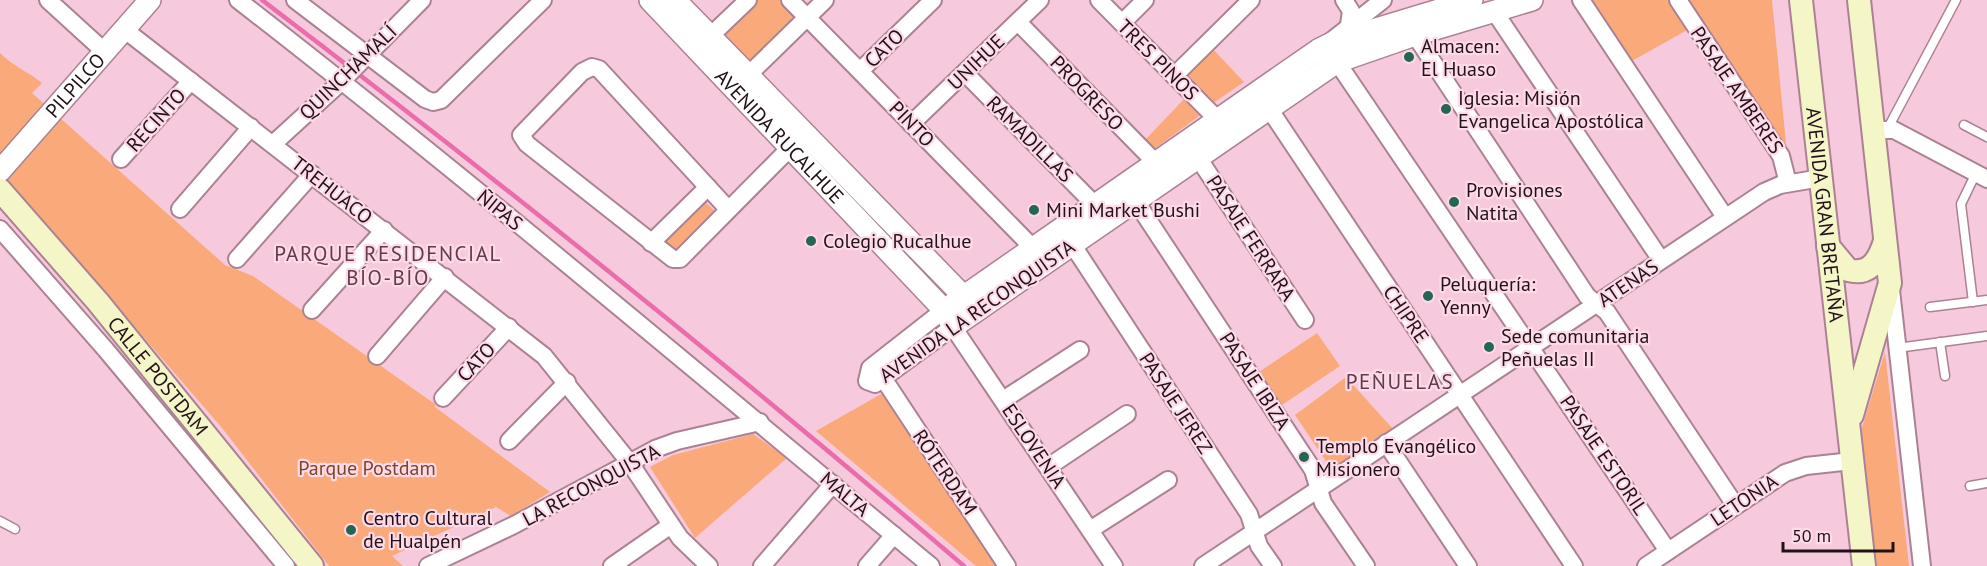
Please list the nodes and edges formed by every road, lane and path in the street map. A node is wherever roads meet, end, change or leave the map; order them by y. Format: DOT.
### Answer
graph roads {
  1 [pos="48,0"];
  2 [pos="150,0"];
  3 [pos="238,0"];
  4 [pos="295,0"];
  5 [pos="543,0"];
  6 [pos="650,0"];
  7 [pos="675,0"];
  8 [pos="748,0"];
  9 [pos="790,0"];
  10 [pos="825,0"];
  11 [pos="933,0"];
  12 [pos="1040,0"];
  13 [pos="1099,0"];
  14 [pos="1145,0"];
  15 [pos="1251,0"];
  16 [pos="1344,0"];
  17 [pos="1472,0"];
  18 [pos="1532,0"];
  19 [pos="1581,0"];
  20 [pos="1678,0"];
  21 [pos="1801,0"];
  22 [pos="1859,0"];
  23 [pos="1956,0"];
  24 [pos="419,1"];
  25 [pos="1375,2"];
  26 [pos="1494,11"];
  27 [pos="807,17"];
  28 [pos="1018,22"];
  29 [pos="1122,23"];
  30 [pos="1349,25"];
  31 [pos="1414,27"];
  32 [pos="125,30"];
  33 [pos="703,43"];
  34 [pos="105,52"];
  35 [pos="1332,54"];
  36 [pos="363,59"];
  37 [pos="860,71"];
  38 [pos="965,72"];
  39 [pos="1174,76"];
  40 [pos="344,79"];
  41 [pos="191,81"];
  42 [pos="741,82"];
  43 [pos="1264,100"];
  44 [pos="1218,120"];
  45 [pos="911,124"];
  46 [pos="1964,125"];
  47 [pos="251,127"];
  48 [pos="1881,129"];
  49 [pos="1987,137"];
  50 [pos="273,144"];
  51 [pos="790,148"];
  52 [pos="1197,156"];
  53 [pos="121,159"];
  54 [pos="1156,164"];
  55 [pos="0,171"];
  56 [pos="312,174"];
  57 [pos="1982,176"];
  58 [pos="1821,178"];
  59 [pos="1788,183"];
  60 [pos="708,187"];
  61 [pos="0,190"];
  62 [pos="1135,200"];
  63 [pos="1095,205"];
  64 [pos="180,209"];
  65 [pos="728,209"];
  66 [pos="1725,217"];
  67 [pos="0,230"];
  68 [pos="384,230"];
  69 [pos="1885,241"];
  70 [pos="651,243"];
  71 [pos="1072,244"];
  72 [pos="1828,246"];
  73 [pos="1033,249"];
  74 [pos="237,259"];
  75 [pos="1661,260"];
  76 [pos="445,277"];
  77 [pos="1890,283"];
  78 [pos="1987,300"];
  79 [pos="1973,302"];
  80 [pos="970,303"];
  81 [pos="1596,304"];
  82 [pos="1930,307"];
  83 [pos="312,310"];
  84 [pos="949,318"];
  85 [pos="1305,320"];
  86 [pos="509,327"];
  87 [pos="1987,336"];
  88 [pos="1940,342"];
  89 [pos="1530,347"];
  90 [pos="1897,348"];
  91 [pos="1080,351"];
  92 [pos="377,356"];
  93 [pos="1945,376"];
  94 [pos="882,378"];
  95 [pos="567,382"];
  96 [pos="1459,394"];
  97 [pos="443,398"];
  98 [pos="1003,400"];
  99 [pos="1127,414"];
  100 [pos="760,422"];
  101 [pos="1849,429"];
  102 [pos="509,441"];
  103 [pos="1386,443"];
  104 [pos="1852,461"];
  105 [pos="630,463"];
  106 [pos="1048,467"];
  107 [pos="1168,480"];
  108 [pos="1987,483"];
  109 [pos="833,484"];
  110 [pos="1970,486"];
  111 [pos="1319,488"];
  112 [pos="1735,505"];
  113 [pos="0,521"];
  114 [pos="671,525"];
  115 [pos="15,529"];
  116 [pos="1090,530"];
  117 [pos="1255,532"];
  118 [pos="894,535"];
  119 [pos="1668,551"];
  120 [pos="286,566"];
  121 [pos="312,566"];
  122 [pos="428,566"];
  123 [pos="612,566"];
  124 [pos="709,566"];
  125 [pos="762,566"];
  126 [pos="867,566"];
  127 [pos="931,566"];
  128 [pos="1007,566"];
  129 [pos="1114,566"];
  130 [pos="1203,566"];
  131 [pos="1273,566"];
  132 [pos="1366,566"];
  133 [pos="1468,566"];
  134 [pos="1574,566"];
  135 [pos="1646,566"];
  136 [pos="1864,566"];
  137 [pos="1922,566"];
  1 -- 34 [label="street"];
  2 -- 32 [label="street, PILPILCO"];
  3 -- 40 [label="street, ÑIPAS"];
  4 -- 36 [label="street"];
  5 -- 36 [label="street"];
  6 -- 33 [label="street, AVENIDA RUCALHUE"];
  7 -- 33 [label="street, AVENIDA RUCALHUE"];
  8 -- 33 [label="street"];
  9 -- 27 [label="street, PINTO"];
  10 -- 27 [label="street"];
  11 -- 37 [label="street, CATO"];
  12 -- 28 [label="street, UNIHUE"];
  13 -- 29 [label="street, TRES PINOS"];
  14 -- 29 [label="street"];
  15 -- 39 [label="street"];
  16 -- 30 [label="street"];
  17 -- 31 [label="street, AVENIDA LA RECONQUISTA"];
  18 -- 26 [label="street, AVENIDA LA RECONQUISTA"];
  19 -- 66 [label="street"];
  20 -- 59 [label="street, PASAJE AMBERES"];
  21 -- 58 [label="main road, AVENIDA GRAN BRETAÑA"];
  22 -- 48 [label="main road, AVENIDA GRAN BRETAÑA"];
  23 -- 48 [label="lane"];
  24 -- 36 [label="street, QUINCHAMALÍ"];
  25 -- 30 [label="street"];
  25 -- 31 [label="street"];
  26 -- 31 [label="street, AVENIDA LA RECONQUISTA"];
  26 -- 75 [label="street"];
  27 -- 37 [label="street, PINTO"];
  27 -- 42 [label="street"];
  28 -- 38 [label="street, UNIHUE"];
  28 -- 54 [label="street, PROGRESO"];
  29 -- 39 [label="street, TRES PINOS"];
  30 -- 35 [label="street"];
  31 -- 35 [label="street, AVENIDA LA RECONQUISTA"];
  31 -- 81 [label="street"];
  32 -- 34 [label="street, PILPILCO"];
  32 -- 41 [label="street, TREHUACO"];
  33 -- 42 [label="street, AVENIDA RUCALHUE"];
  34 -- 55 [label="street, PILPILCO"];
  35 -- 43 [label="street, AVENIDA LA RECONQUISTA"];
  35 -- 89 [label="street, PASAJE ESTORIL"];
  36 -- 40 [label="street, QUINCHAMALÍ"];
  37 -- 45 [label="street, PINTO"];
  38 -- 45 [label="street, UNIHUE"];
  38 -- 63 [label="street, RAMADILLAS"];
  39 -- 44 [label="street, TRES PINOS"];
  40 -- 50 [label="street, QUINCHAMALÍ"];
  40 -- 100 [label="street, ÑIPAS"];
  41 -- 47 [label="street, TREHUACO"];
  41 -- 53 [label="street, RECINTO"];
  42 -- 51 [label="street, AVENIDA RUCALHUE"];
  42 -- 80 [label="street, AVENIDA RUCALHUE"];
  43 -- 44 [label="street, AVENIDA LA RECONQUISTA"];
  43 -- 52 [label="street, AVENIDA LA RECONQUISTA"];
  43 -- 96 [label="street, CHIPRE"];
  44 -- 54 [label="street, AVENIDA LA RECONQUISTA"];
  45 -- 73 [label="street, PINTO"];
  46 -- 49 [label="lane"];
  47 -- 50 [label="street, TREHUACO"];
  47 -- 64 [label="street"];
  48 -- 57 [label="street"];
  48 -- 69 [label="main road, AVENIDA GRAN BRETAÑA"];
  50 -- 56 [label="street, TREHUACO"];
  51 -- 65 [label="street"];
  51 -- 84 [label="street, AVENIDA RUCALHUE"];
  52 -- 62 [label="street, AVENIDA LA RECONQUISTA"];
  52 -- 85 [label="street, PASAJE FERRARA"];
  54 -- 63 [label="street, AVENIDA LA RECONQUISTA"];
  56 -- 68 [label="street, TREHUACO"];
  56 -- 74 [label="street"];
  57 -- 79 [label="lane"];
  58 -- 59 [label="street, ATENAS"];
  58 -- 72 [label="main road, AVENIDA GRAN BRETAÑA"];
  59 -- 66 [label="street, ATENAS"];
  60 -- 65 [label="street"];
  60 -- 70 [label="street"];
  60 -- 70 [label="street"];
  61 -- 121 [label="main road, CALLE POSTDAM"];
  62 -- 71 [label="street, AVENIDA LA RECONQUISTA"];
  62 -- 111 [label="street, PASAJE IBIZA"];
  63 -- 73 [label="street, AVENIDA LA RECONQUISTA"];
  65 -- 70 [label="street"];
  66 -- 75 [label="street, ATENAS"];
  67 -- 120 [label="street, CALLE POSTDAM"];
  68 -- 76 [label="street, TREHUACO"];
  68 -- 83 [label="street"];
  69 -- 72 [label="main road"];
  69 -- 77 [label="main road, AVENIDA GRAN BRETAÑA"];
  71 -- 80 [label="street, AVENIDA LA RECONQUISTA"];
  71 -- 117 [label="street, PASAJE JEREZ"];
  72 -- 101 [label="main road, AVENIDA GRAN BRETAÑA"];
  73 -- 80 [label="street, AVENIDA LA RECONQUISTA"];
  75 -- 81 [label="street, ATENAS"];
  76 -- 86 [label="street, TREHUACO"];
  76 -- 92 [label="street"];
  77 -- 90 [label="street, AVENIDA GRAN BRETAÑA"];
  77 -- 101 [label="main road, AVENIDA GRAN BRETAÑA"];
  78 -- 79 [label="lane"];
  79 -- 82 [label="lane"];
  80 -- 84 [label="street, AVENIDA LA RECONQUISTA"];
  81 -- 89 [label="street, ATENAS"];
  81 -- 112 [label="street"];
  84 -- 94 [label="street, AVENIDA LA RECONQUISTA"];
  84 -- 98 [label="street, ESLOVENIA"];
  86 -- 95 [label="street, TREHUACO"];
  86 -- 97 [label="street, CATO"];
  87 -- 88 [label="lane"];
  88 -- 90 [label="lane"];
  88 -- 93 [label="lane"];
  89 -- 96 [label="street, ATENAS"];
  89 -- 119 [label="street, PASAJE ESTORIL"];
  90 -- 137 [label="street, AVENIDA GRAN BRETAÑA"];
  91 -- 98 [label="street"];
  94 -- 128 [label="street, RÓTERDAM"];
  95 -- 102 [label="street"];
  95 -- 105 [label="street, TREHUACO"];
  96 -- 103 [label="street, ATENAS"];
  96 -- 134 [label="street, CHIPRE"];
  98 -- 106 [label="street, ESLOVENIA"];
  99 -- 106 [label="street"];
  100 -- 105 [label="street, LA RECONQUISTA"];
  100 -- 109 [label="street, MALTA"];
  101 -- 104 [label="main road, AVENIDA GRAN BRETAÑA"];
  103 -- 111 [label="street, ATENAS"];
  103 -- 133 [label="street"];
  104 -- 112 [label="street, LETONIA"];
  104 -- 136 [label="main road, AVENIDA GRAN BRETAÑA"];
  105 -- 114 [label="street, TREHUACO"];
  105 -- 122 [label="street, LA RECONQUISTA"];
  106 -- 116 [label="street, ESLOVENIA"];
  107 -- 116 [label="street"];
  108 -- 110 [label="lane"];
  109 -- 118 [label="street, MALTA"];
  109 -- 125 [label="street"];
  111 -- 117 [label="street, ATENAS"];
  111 -- 132 [label="street, PASAJE IBIZA"];
  112 -- 119 [label="street, LETONIA"];
  113 -- 115 [label="lane"];
  114 -- 123 [label="street"];
  114 -- 124 [label="street, TREHUACO"];
  116 -- 129 [label="street, ESLOVENIA"];
  117 -- 130 [label="street, ATENAS"];
  117 -- 131 [label="street, PASAJE JEREZ"];
  118 -- 126 [label="street"];
  118 -- 127 [label="street, MALTA"];
  119 -- 135 [label="street, LETONIA"];
}
